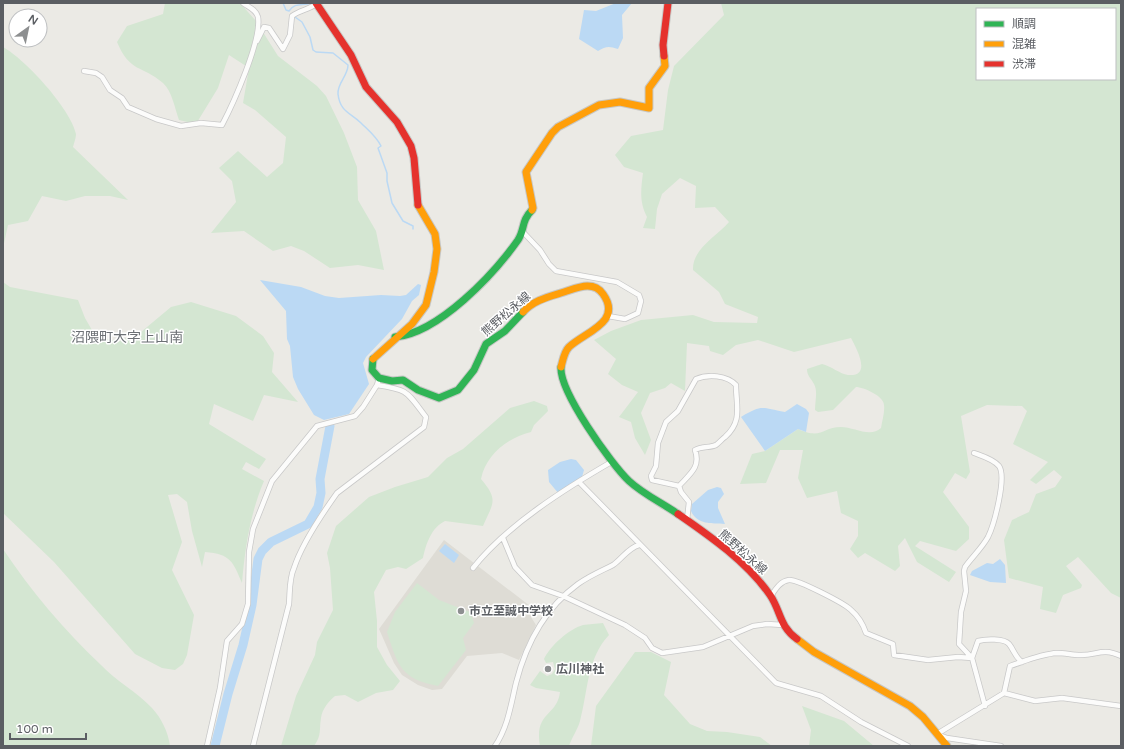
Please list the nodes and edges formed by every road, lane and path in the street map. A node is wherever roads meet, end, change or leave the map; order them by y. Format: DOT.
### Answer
graph roads {
  1 [pos="243,3"];
  2 [pos="316,3"];
  3 [pos="668,3"];
  4 [pos="254,43"];
  5 [pos="84,71"];
  6 [pos="523,232"];
  7 [pos="602,281"];
  8 [pos="600,290"];
  9 [pos="608,316"];
  10 [pos="396,337"];
  11 [pos="378,382"];
  12 [pos="974,453"];
  13 [pos="613,462"];
  14 [pos="579,482"];
  15 [pos="679,486"];
  16 [pos="687,520"];
  17 [pos="502,538"];
  18 [pos="639,545"];
  19 [pos="473,568"];
  20 [pos="563,596"];
  21 [pos="771,596"];
  22 [pos="783,625"];
  23 [pos="732,636"];
  24 [pos="1121,656"];
  25 [pos="972,658"];
  26 [pos="1022,662"];
  27 [pos="1004,693"];
  28 [pos="985,706"];
  29 [pos="1121,706"];
  30 [pos="937,734"];
  31 [pos="207,746"];
  32 [pos="253,746"];
  33 [pos="495,746"];
  34 [pos="908,746"];
  35 [pos="947,746"];
  36 [pos="1001,746"];
  1 -- 4 [label="street"];
  2 -- 4 [label="street"];
  2 -- 10 [label="main road"];
  3 -- 6 [label="main road"];
  4 -- 5 [label="street"];
  6 -- 7 [label="street"];
  6 -- 10 [label="main road"];
  7 -- 8 [label="street"];
  7 -- 9 [label="street"];
  8 -- 9 [label="main road"];
  8 -- 11 [label="main road, 熊野松永線"];
  9 -- 13 [label="main road, 熊野松永線"];
  10 -- 11 [label="main road"];
  11 -- 31 [label="street"];
  11 -- 32 [label="street"];
  12 -- 25 [label="street"];
  13 -- 14 [label="street"];
  13 -- 16 [label="main road, 熊野松永線"];
  14 -- 17 [label="street"];
  14 -- 18 [label="street"];
  15 -- 15 [label="street"];
  15 -- 16 [label="street"];
  16 -- 21 [label="main road, 熊野松永線"];
  17 -- 19 [label="street"];
  17 -- 20 [label="street"];
  18 -- 20 [label="street"];
  18 -- 23 [label="street"];
  20 -- 23 [label="street"];
  20 -- 33 [label="street"];
  21 -- 22 [label="main road, 熊野松永線"];
  21 -- 25 [label="street"];
  22 -- 23 [label="street"];
  22 -- 30 [label="main road, 熊野松永線"];
  23 -- 34 [label="street"];
  24 -- 26 [label="street"];
  25 -- 26 [label="street"];
  25 -- 28 [label="street"];
  26 -- 27 [label="street"];
  27 -- 28 [label="street"];
  27 -- 29 [label="street"];
  28 -- 30 [label="street"];
  30 -- 35 [label="main road, 熊野松永線"];
  30 -- 36 [label="street"];
}
